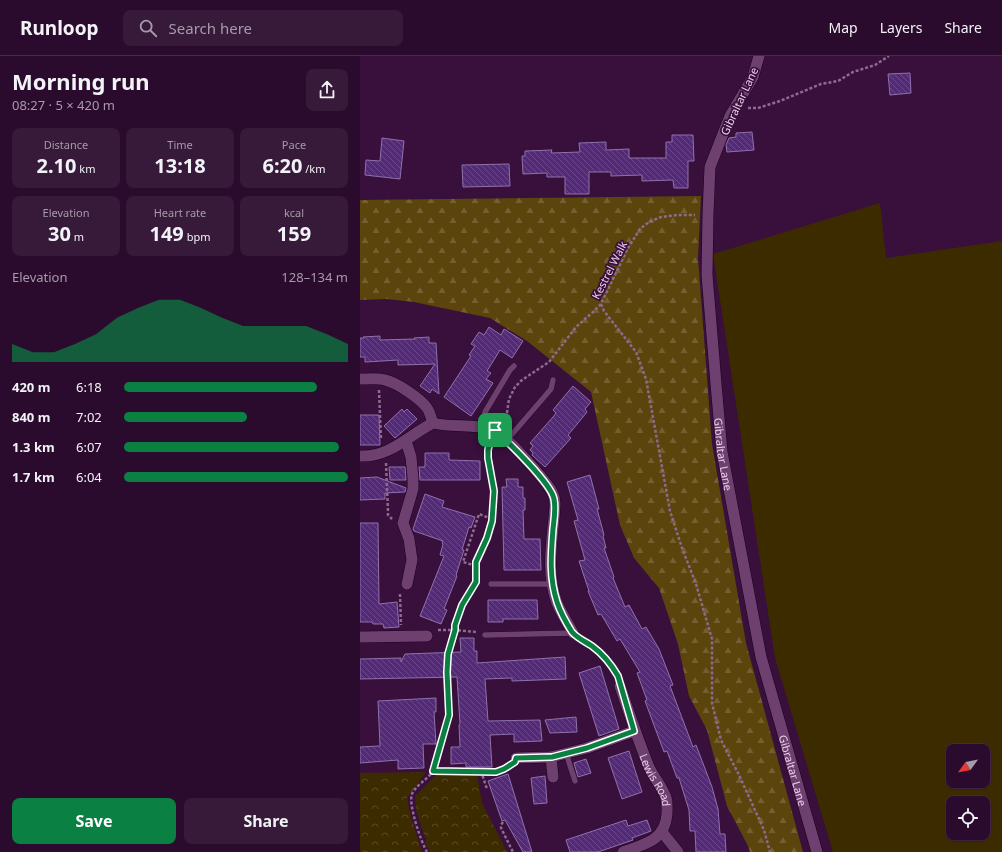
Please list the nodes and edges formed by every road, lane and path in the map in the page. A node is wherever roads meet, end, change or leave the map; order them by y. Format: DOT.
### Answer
graph roads {
  1 [pos="759,56"];
  2 [pos="889,56"];
  3 [pos="735,108"];
  4 [pos="708,214"];
  5 [pos="601,304"];
  6 [pos="514,366"];
  7 [pos="379,378"];
  8 [pos="360,379"];
  9 [pos="553,380"];
  10 [pos="433,423"];
  11 [pos="482,427"];
  12 [pos="495,430"];
  13 [pos="507,440"];
  14 [pos="406,441"];
  15 [pos="381,454"];
  16 [pos="360,456"];
  17 [pos="492,519"];
  18 [pos="476,566"];
  19 [pos="407,584"];
  20 [pos="491,584"];
  21 [pos="552,584"];
  22 [pos="573,633"];
  23 [pos="485,635"];
  24 [pos="427,636"];
  25 [pos="360,637"];
  26 [pos="620,686"];
  27 [pos="634,731"];
  28 [pos="566,753"];
  29 [pos="552,757"];
  30 [pos="516,758"];
  31 [pos="433,771"];
  32 [pos="481,771"];
  33 [pos="553,777"];
  34 [pos="575,781"];
  35 [pos="487,788"];
  36 [pos="503,822"];
  37 [pos="662,832"];
  38 [pos="427,852"];
  39 [pos="513,852"];
  40 [pos="623,852"];
  41 [pos="678,852"];
  42 [pos="770,852"];
  43 [pos="816,852"];
  1 -- 3 [label="street, Gibraltar Lane"];
  2 -- 3 [label="path"];
  3 -- 4 [label="street, Gibraltar Lane"];
  4 -- 5 [label="path, Kestrel Walk"];
  4 -- 43 [label="street, Gibraltar Lane"];
  5 -- 12 [label="path, Kestrel Walk"];
  5 -- 42 [label="path"];
  6 -- 11 [label="lane"];
  7 -- 8 [label="street"];
  7 -- 10 [label="street"];
  7 -- 15 [label="path"];
  9 -- 13 [label="lane"];
  10 -- 11 [label="street"];
  10 -- 14 [label="street"];
  11 -- 12 [label="street"];
  12 -- 13 [label="street"];
  12 -- 17 [label="path, Kestrel Walk"];
  13 -- 21 [label="street"];
  14 -- 15 [label="street"];
  14 -- 19 [label="street"];
  15 -- 16 [label="street"];
  17 -- 18 [label="path, Kestrel Walk"];
  17 -- 18 [label="path"];
  18 -- 31 [label="path, Kestrel Walk"];
  20 -- 21 [label="lane"];
  21 -- 22 [label="street"];
  22 -- 23 [label="lane"];
  22 -- 26 [label="path"];
  24 -- 25 [label="street"];
  26 -- 27 [label="street, Lewis Road"];
  27 -- 28 [label="street"];
  27 -- 37 [label="street, Lewis Road"];
  28 -- 29 [label="street"];
  28 -- 34 [label="lane"];
  29 -- 30 [label="street"];
  29 -- 33 [label="street"];
  30 -- 32 [label="path"];
  31 -- 32 [label="path"];
  31 -- 38 [label="path, Kestrel Walk"];
  32 -- 35 [label="path"];
  36 -- 39 [label="path"];
  37 -- 40 [label="street"];
  37 -- 41 [label="street"];
}
